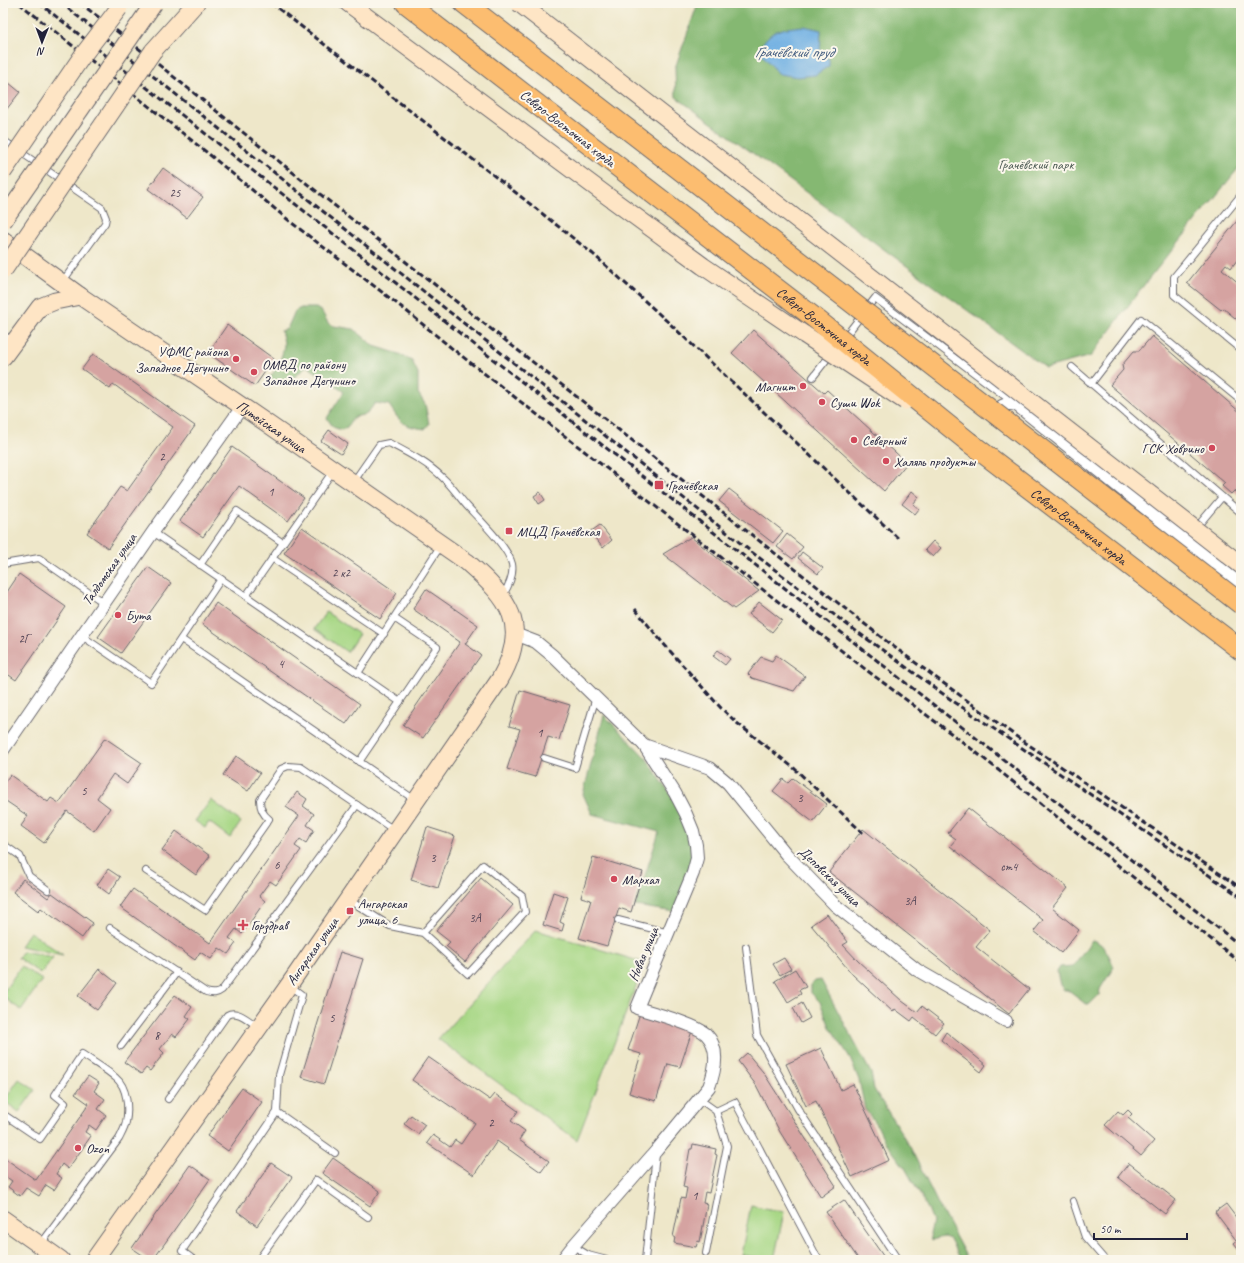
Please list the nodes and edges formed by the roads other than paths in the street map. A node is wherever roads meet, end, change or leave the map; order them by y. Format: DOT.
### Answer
graph roads {
  1 [pos="154,3"];
  2 [pos="184,3"];
  3 [pos="196,3"];
  4 [pos="348,3"];
  5 [pos="406,3"];
  6 [pos="464,3"];
  7 [pos="478,3"];
  8 [pos="519,3"];
  9 [pos="121,4"];
  10 [pos="154,51"];
  11 [pos="565,81"];
  12 [pos="3,140"];
  13 [pos="3,172"];
  14 [pos="1241,195"];
  15 [pos="3,221"];
  16 [pos="3,240"];
  17 [pos="3,271"];
  18 [pos="62,282"];
  19 [pos="80,296"];
  20 [pos="9,338"];
  21 [pos="1241,350"];
  22 [pos="3,356"];
  23 [pos="1072,367"];
  24 [pos="813,377"];
  25 [pos="1091,384"];
  26 [pos="1241,401"];
  27 [pos="1018,406"];
  28 [pos="242,407"];
  29 [pos="970,443"];
  30 [pos="334,470"];
  31 [pos="353,483"];
  32 [pos="1222,497"];
  33 [pos="1241,513"];
  34 [pos="153,532"];
  35 [pos="283,543"];
  36 [pos="1185,543"];
  37 [pos="441,545"];
  38 [pos="272,558"];
  39 [pos="3,564"];
  40 [pos="200,565"];
  41 [pos="1241,565"];
  42 [pos="1179,566"];
  43 [pos="221,579"];
  44 [pos="1241,585"];
  45 [pos="246,596"];
  46 [pos="502,596"];
  47 [pos="104,603"];
  48 [pos="1241,604"];
  49 [pos="1241,613"];
  50 [pos="394,618"];
  51 [pos="384,634"];
  52 [pos="515,634"];
  53 [pos="82,636"];
  54 [pos="181,639"];
  55 [pos="1241,650"];
  56 [pos="358,673"];
  57 [pos="596,697"];
  58 [pos="400,702"];
  59 [pos="644,746"];
  60 [pos="3,750"];
  61 [pos="544,758"];
  62 [pos="359,762"];
  63 [pos="416,801"];
  64 [pos="356,805"];
  65 [pos="395,831"];
  66 [pos="3,844"];
  67 [pos="146,871"];
  68 [pos="48,890"];
  69 [pos="348,899"];
  70 [pos="618,920"];
  71 [pos="110,928"];
  72 [pos="423,933"];
  73 [pos="669,933"];
  74 [pos="746,947"];
  75 [pos="177,972"];
  76 [pos="289,985"];
  77 [pos="1006,1021"];
  78 [pos="259,1027"];
  79 [pos="121,1046"];
  80 [pos="168,1099"];
  81 [pos="699,1099"];
  82 [pos="716,1111"];
  83 [pos="277,1112"];
  84 [pos="3,1114"];
  85 [pos="656,1151"];
  86 [pos="335,1153"];
  87 [pos="1073,1201"];
  88 [pos="368,1217"];
  89 [pos="3,1219"];
  90 [pos="40,1245"];
  91 [pos="573,1246"];
  92 [pos="706,1253"];
  93 [pos="588,1257"];
  94 [pos="61,1260"];
  95 [pos="94,1260"];
  96 [pos="194,1260"];
  97 [pos="258,1260"];
  98 [pos="562,1260"];
  99 [pos="607,1260"];
  100 [pos="646,1260"];
  101 [pos="820,1260"];
  102 [pos="898,1260"];
  103 [pos="1104,1260"];
  1 -- 15 [label="main road, bridge"];
  2 -- 10 [label="main road"];
  3 -- 10 [label="main road"];
  4 -- 29 [label="main road, bridge"];
  5 -- 29 [label="main road, Северо-Восточная хорда, bridge"];
  6 -- 11 [label="main road"];
  7 -- 11 [label="main road"];
  8 -- 41 [label="main road, bridge"];
  9 -- 13 [label="main road, bridge"];
  10 -- 17 [label="main road, bridge"];
  11 -- 48 [label="main road, bridge"];
  12 -- 18 [label="lane"];
  14 -- 21 [label="lane"];
  16 -- 18 [label="main road, Путейская улица"];
  18 -- 19 [label="main road, Путейская улица"];
  19 -- 20 [label="main road"];
  19 -- 28 [label="main road, Путейская улица"];
  20 -- 22 [label="main road"];
  23 -- 25 [label="lane"];
  24 -- 27 [label="lane"];
  25 -- 26 [label="lane"];
  25 -- 32 [label="lane"];
  27 -- 36 [label="street"];
  27 -- 42 [label="street"];
  28 -- 30 [label="main road, Путейская улица"];
  28 -- 34 [label="street, Талдомская улица"];
  29 -- 55 [label="main road, Северо-Восточная хорда"];
  30 -- 31 [label="main road, Путейская улица"];
  30 -- 35 [label="lane"];
  31 -- 37 [label="main road, Путейская улица"];
  31 -- 46 [label="lane"];
  32 -- 33 [label="lane"];
  32 -- 36 [label="lane"];
  34 -- 40 [label="lane"];
  34 -- 47 [label="street, Талдомская улица"];
  35 -- 38 [label="lane"];
  35 -- 40 [label="lane"];
  36 -- 42 [label="lane"];
  36 -- 44 [label="street"];
  37 -- 46 [label="main road, Путейская улица"];
  37 -- 50 [label="lane"];
  38 -- 45 [label="lane"];
  38 -- 51 [label="lane"];
  39 -- 47 [label="lane"];
  40 -- 43 [label="lane"];
  42 -- 49 [label="street"];
  43 -- 45 [label="lane"];
  43 -- 54 [label="lane"];
  45 -- 56 [label="lane"];
  46 -- 52 [label="main road, Путейская улица"];
  47 -- 53 [label="street, Талдомская улица"];
  50 -- 51 [label="lane"];
  50 -- 58 [label="lane"];
  51 -- 56 [label="lane"];
  52 -- 57 [label="street, Новая улица"];
  52 -- 63 [label="main road, Ангарская улица"];
  53 -- 54 [label="lane"];
  53 -- 60 [label="street, Талдомская улица"];
  54 -- 62 [label="lane"];
  56 -- 58 [label="lane"];
  57 -- 59 [label="street, Новая улица"];
  57 -- 61 [label="lane"];
  58 -- 62 [label="lane"];
  59 -- 73 [label="street, Новая улица"];
  59 -- 77 [label="street, Деповская улица"];
  62 -- 63 [label="lane"];
  63 -- 65 [label="main road, Ангарская улица"];
  64 -- 65 [label="lane"];
  64 -- 67 [label="lane"];
  64 -- 75 [label="lane"];
  65 -- 69 [label="main road, Ангарская улица"];
  66 -- 68 [label="lane"];
  69 -- 72 [label="lane"];
  69 -- 76 [label="main road, Ангарская улица"];
  70 -- 73 [label="lane"];
  71 -- 75 [label="lane"];
  72 -- 72 [label="lane"];
  73 -- 81 [label="street, Новая улица"];
  74 -- 102 [label="lane"];
  75 -- 79 [label="lane"];
  76 -- 78 [label="main road, Ангарская улица"];
  76 -- 83 [label="lane"];
  78 -- 80 [label="lane"];
  78 -- 95 [label="main road, Ангарская улица"];
  81 -- 82 [label="lane"];
  81 -- 85 [label="street, Новая улица"];
  82 -- 92 [label="lane"];
  82 -- 101 [label="lane"];
  83 -- 86 [label="lane"];
  83 -- 96 [label="lane"];
  84 -- 90 [label="lane"];
  85 -- 91 [label="street, Новая улица"];
  85 -- 100 [label="lane"];
  87 -- 103 [label="lane"];
  88 -- 97 [label="lane"];
  89 -- 90 [label="main road"];
  90 -- 94 [label="main road"];
  91 -- 93 [label="lane"];
  91 -- 98 [label="street, Новая улица"];
  93 -- 99 [label="lane"];
}
